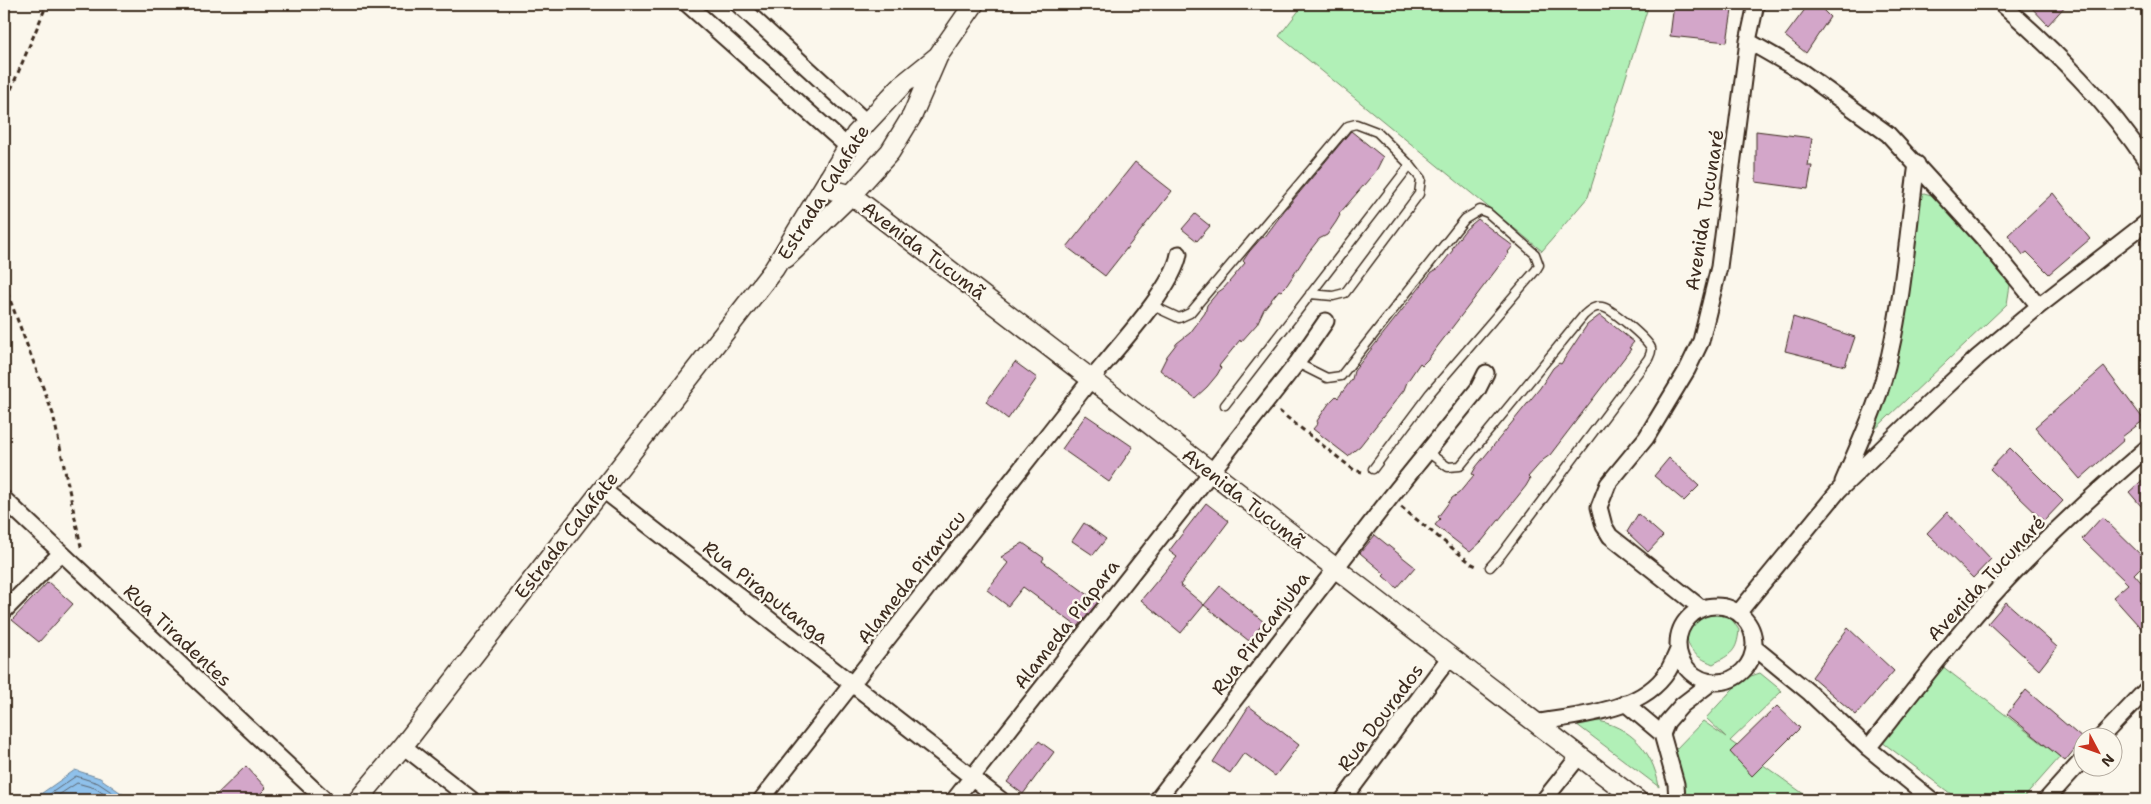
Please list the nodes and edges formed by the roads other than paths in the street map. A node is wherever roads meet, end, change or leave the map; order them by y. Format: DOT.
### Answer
graph roads {
  1 [pos="687,4"];
  2 [pos="738,4"];
  3 [pos="974,4"];
  4 [pos="1756,4"];
  5 [pos="2002,4"];
  6 [pos="1748,41"];
  7 [pos="938,56"];
  8 [pos="880,107"];
  9 [pos="866,122"];
  10 [pos="902,132"];
  11 [pos="848,147"];
  12 [pos="2147,162"];
  13 [pos="1917,164"];
  14 [pos="1410,165"];
  15 [pos="829,178"];
  16 [pos="851,195"];
  17 [pos="2147,222"];
  18 [pos="1179,254"];
  19 [pos="774,269"];
  20 [pos="1310,294"];
  21 [pos="1151,305"];
  22 [pos="2039,306"];
  23 [pos="1326,321"];
  24 [pos="1297,363"];
  25 [pos="1486,373"];
  26 [pos="1092,378"];
  27 [pos="1225,405"];
  28 [pos="2147,448"];
  29 [pos="1426,451"];
  30 [pos="1373,469"];
  31 [pos="1210,473"];
  32 [pos="602,489"];
  33 [pos="1839,490"];
  34 [pos="4,499"];
  35 [pos="61,553"];
  36 [pos="1490,567"];
  37 [pos="1335,568"];
  38 [pos="1701,608"];
  39 [pos="4,611"];
  40 [pos="1739,612"];
  41 [pos="1755,648"];
  42 [pos="1678,650"];
  43 [pos="1449,658"];
  44 [pos="1712,682"];
  45 [pos="852,685"];
  46 [pos="2147,689"];
  47 [pos="1625,703"];
  48 [pos="1535,723"];
  49 [pos="2112,726"];
  50 [pos="1662,734"];
  51 [pos="403,746"];
  52 [pos="1868,748"];
  53 [pos="1579,756"];
  54 [pos="2074,769"];
  55 [pos="972,777"];
  56 [pos="325,800"];
  57 [pos="358,800"];
  58 [pos="472,800"];
  59 [pos="761,800"];
  60 [pos="954,800"];
  61 [pos="1001,800"];
  62 [pos="1158,800"];
  63 [pos="1343,800"];
  64 [pos="1544,800"];
  65 [pos="1637,800"];
  66 [pos="1678,800"];
  67 [pos="1932,800"];
  68 [pos="2046,800"];
  1 -- 11 [label="street"];
  2 -- 9 [label="street"];
  3 -- 7 [label="street, Estrada Calafate"];
  4 -- 6 [label="street, Avenida Tucunaré"];
  5 -- 12 [label="street"];
  6 -- 13 [label="street"];
  6 -- 38 [label="street, Avenida Tucunaré"];
  7 -- 8 [label="street, Estrada Calafate"];
  7 -- 10 [label="street, Estrada Calafate"];
  8 -- 9 [label="street, Estrada Calafate"];
  8 -- 10 [label="street"];
  9 -- 11 [label="street, Estrada Calafate"];
  10 -- 16 [label="street, Estrada Calafate"];
  11 -- 15 [label="street, Estrada Calafate"];
  13 -- 22 [label="street"];
  13 -- 33 [label="street"];
  14 -- 20 [label="lane"];
  14 -- 20 [label="lane"];
  14 -- 21 [label="lane"];
  15 -- 16 [label="street, Avenida Tucumã"];
  15 -- 19 [label="street, Estrada Calafate"];
  16 -- 19 [label="street, Estrada Calafate"];
  16 -- 26 [label="street, Avenida Tucumã"];
  17 -- 22 [label="street"];
  18 -- 21 [label="street"];
  19 -- 32 [label="street, Estrada Calafate"];
  20 -- 27 [label="lane"];
  21 -- 26 [label="street"];
  22 -- 33 [label="street"];
  23 -- 24 [label="street, Alameda Piapara"];
  24 -- 30 [label="lane"];
  24 -- 31 [label="street, Alameda Piapara"];
  25 -- 29 [label="street, Rua Piracanjuba"];
  26 -- 31 [label="street, Avenida Tucumã"];
  26 -- 45 [label="street, Alameda Pirarucu"];
  28 -- 52 [label="street, Avenida Tucunaré"];
  29 -- 36 [label="lane"];
  29 -- 37 [label="street, Rua Piracanjuba"];
  31 -- 37 [label="street, Avenida Tucumã"];
  31 -- 55 [label="street, Alameda Piapara"];
  32 -- 45 [label="street, Rua Piraputanga"];
  32 -- 51 [label="street, Estrada Calafate"];
  33 -- 40 [label="street"];
  34 -- 35 [label="street, Rua Tiradentes"];
  35 -- 39 [label="street"];
  35 -- 56 [label="street, Rua Tiradentes"];
  37 -- 43 [label="street, Avenida Tucumã"];
  37 -- 62 [label="street, Rua Piracanjuba"];
  38 -- 40 [label="street"];
  38 -- 42 [label="street"];
  40 -- 41 [label="street"];
  41 -- 44 [label="street"];
  41 -- 52 [label="street"];
  42 -- 44 [label="street"];
  42 -- 47 [label="street"];
  43 -- 48 [label="street, Avenida Tucumã"];
  43 -- 63 [label="street, Rua Dourados"];
  44 -- 50 [label="street"];
  45 -- 55 [label="street, Rua Piraputanga"];
  45 -- 59 [label="street, Alameda Pirarucu"];
  46 -- 49 [label="street"];
  47 -- 48 [label="street"];
  47 -- 50 [label="street"];
  48 -- 53 [label="street, Avenida Tucumã"];
  50 -- 66 [label="street"];
  51 -- 57 [label="street, Estrada Calafate"];
  51 -- 58 [label="street"];
  52 -- 67 [label="street"];
  53 -- 64 [label="street"];
  53 -- 65 [label="street, Avenida Tucumã"];
  54 -- 68 [label="street"];
  55 -- 60 [label="street, Alameda Piapara"];
  55 -- 61 [label="street, Rua Piraputanga"];
}
